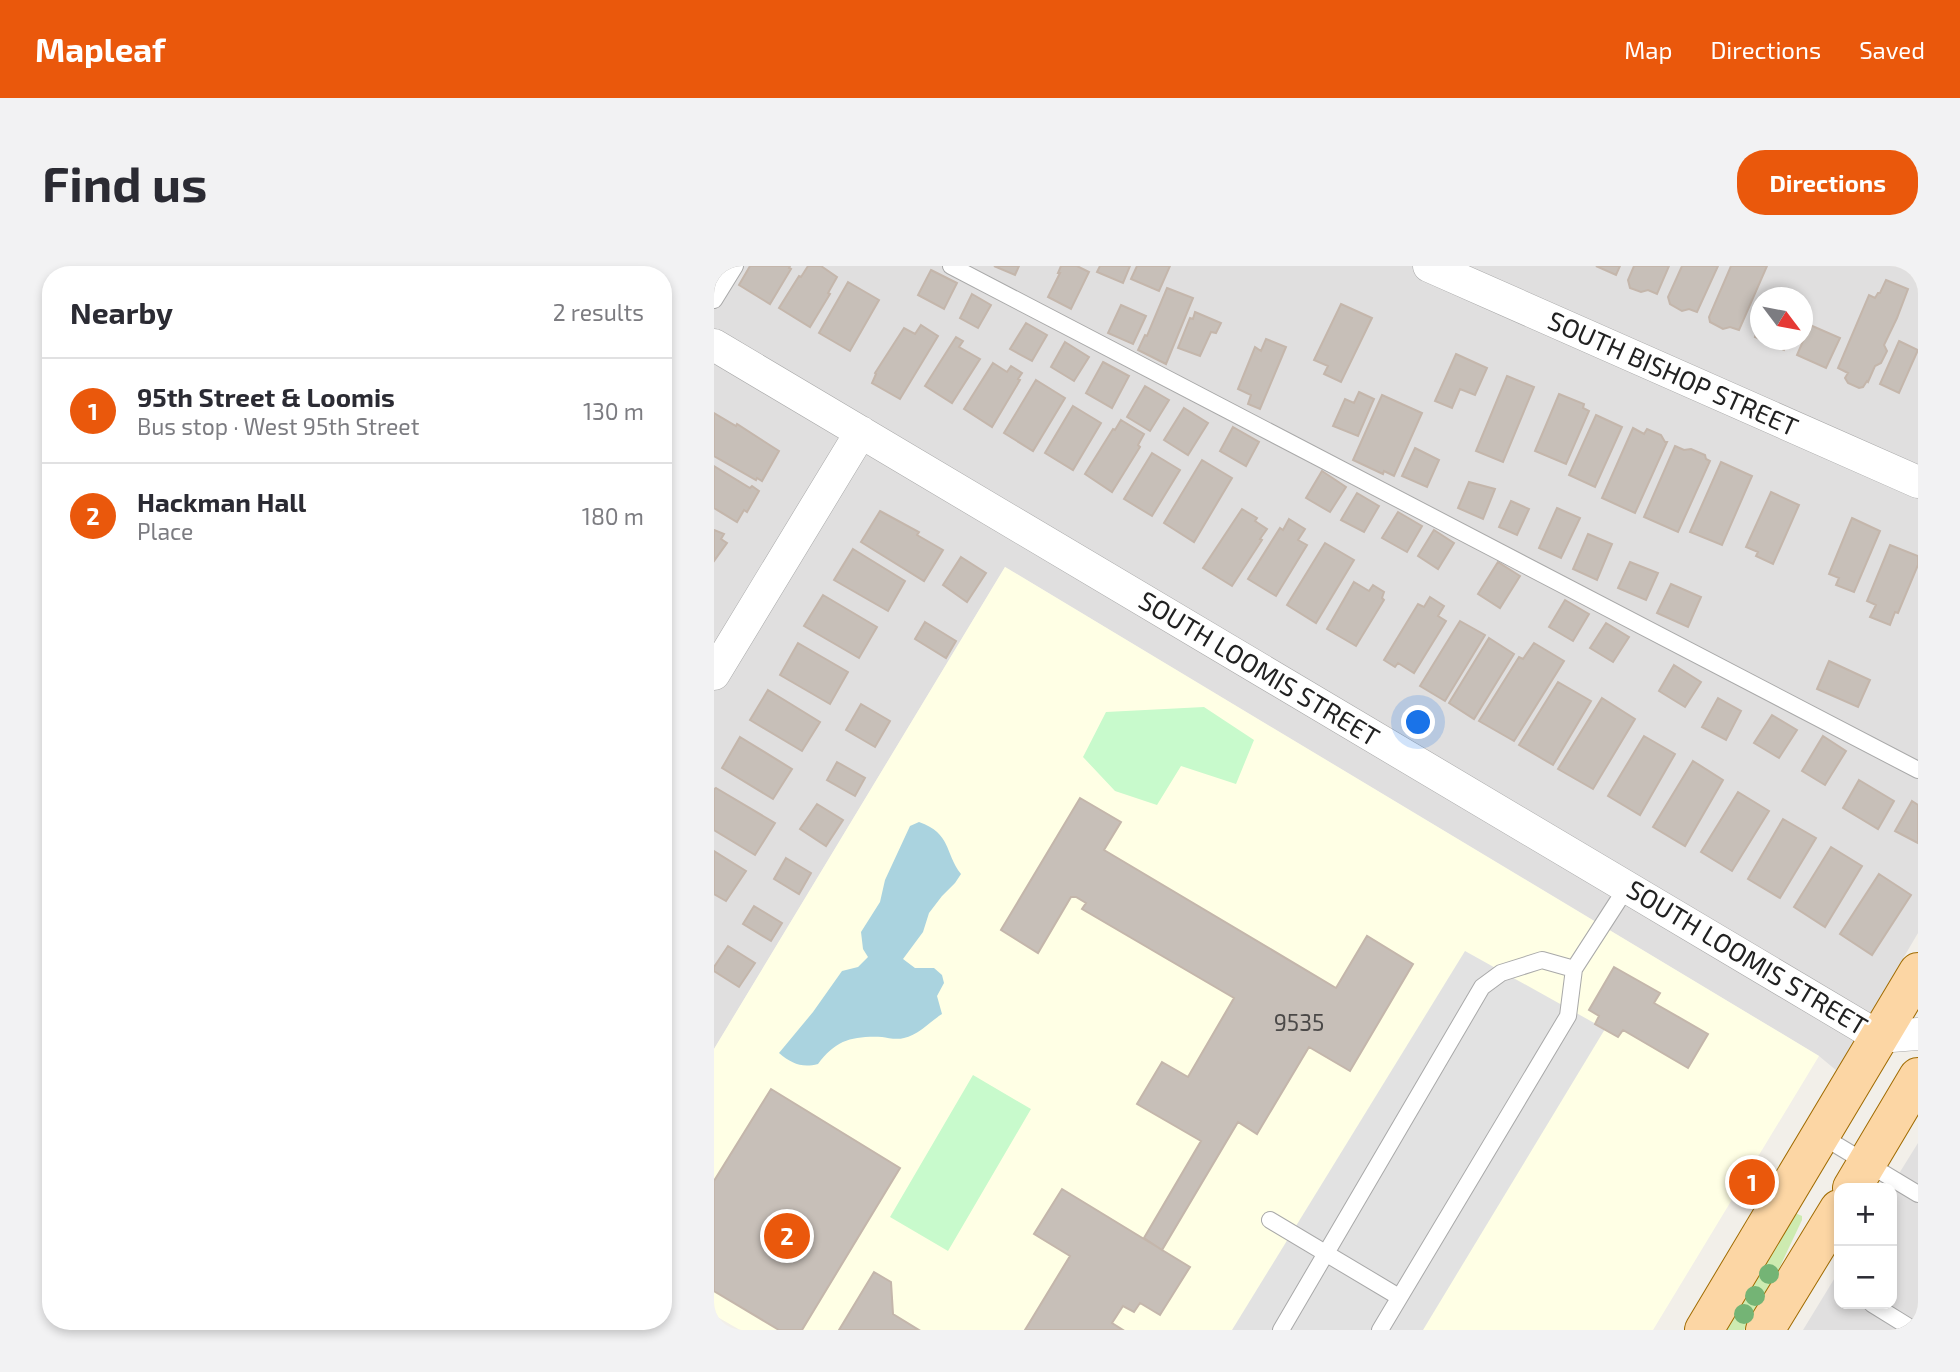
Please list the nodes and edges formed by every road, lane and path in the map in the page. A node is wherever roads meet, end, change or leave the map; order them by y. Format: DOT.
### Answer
graph roads {
  1 [pos="735,266"];
  2 [pos="951,266"];
  3 [pos="1429,266"];
  4 [pos="714,300"];
  5 [pos="714,345"];
  6 [pos="861,432"];
  7 [pos="1918,482"];
  8 [pos="714,674"];
  9 [pos="1918,770"];
  10 [pos="1627,887"];
  11 [pos="1574,969"];
  12 [pos="1918,972"];
  13 [pos="1918,1034"];
  14 [pos="1879,1037"];
  15 [pos="1918,1077"];
  16 [pos="1820,1135"];
  17 [pos="1859,1176"];
  18 [pos="1918,1194"];
  19 [pos="1834,1217"];
  20 [pos="1270,1220"];
  21 [pos="1326,1254"];
  22 [pos="1399,1297"];
  23 [pos="1880,1309"];
  24 [pos="1281,1330"];
  25 [pos="1380,1330"];
  26 [pos="1704,1330"];
  27 [pos="1765,1330"];
  28 [pos="1914,1330"];
  1 -- 4 [label="lane"];
  2 -- 9 [label="lane"];
  3 -- 7 [label="street, SOUTH BISHOP STREET"];
  5 -- 6 [label="street, SOUTH LOOMIS STREET"];
  6 -- 8 [label="street"];
  6 -- 10 [label="street, SOUTH LOOMIS STREET"];
  10 -- 11 [label="lane"];
  10 -- 14 [label="street, SOUTH LOOMIS STREET"];
  11 -- 21 [label="lane"];
  11 -- 22 [label="lane"];
  12 -- 14 [label="main road"];
  13 -- 14 [label="street, SOUTH LOOMIS STREET"];
  14 -- 16 [label="main road"];
  15 -- 17 [label="main road"];
  16 -- 17 [label="lane"];
  16 -- 26 [label="main road"];
  17 -- 18 [label="lane"];
  19 -- 27 [label="main road"];
  20 -- 21 [label="lane"];
  21 -- 22 [label="lane"];
  21 -- 24 [label="lane"];
  22 -- 25 [label="lane"];
  23 -- 28 [label="lane"];
}
